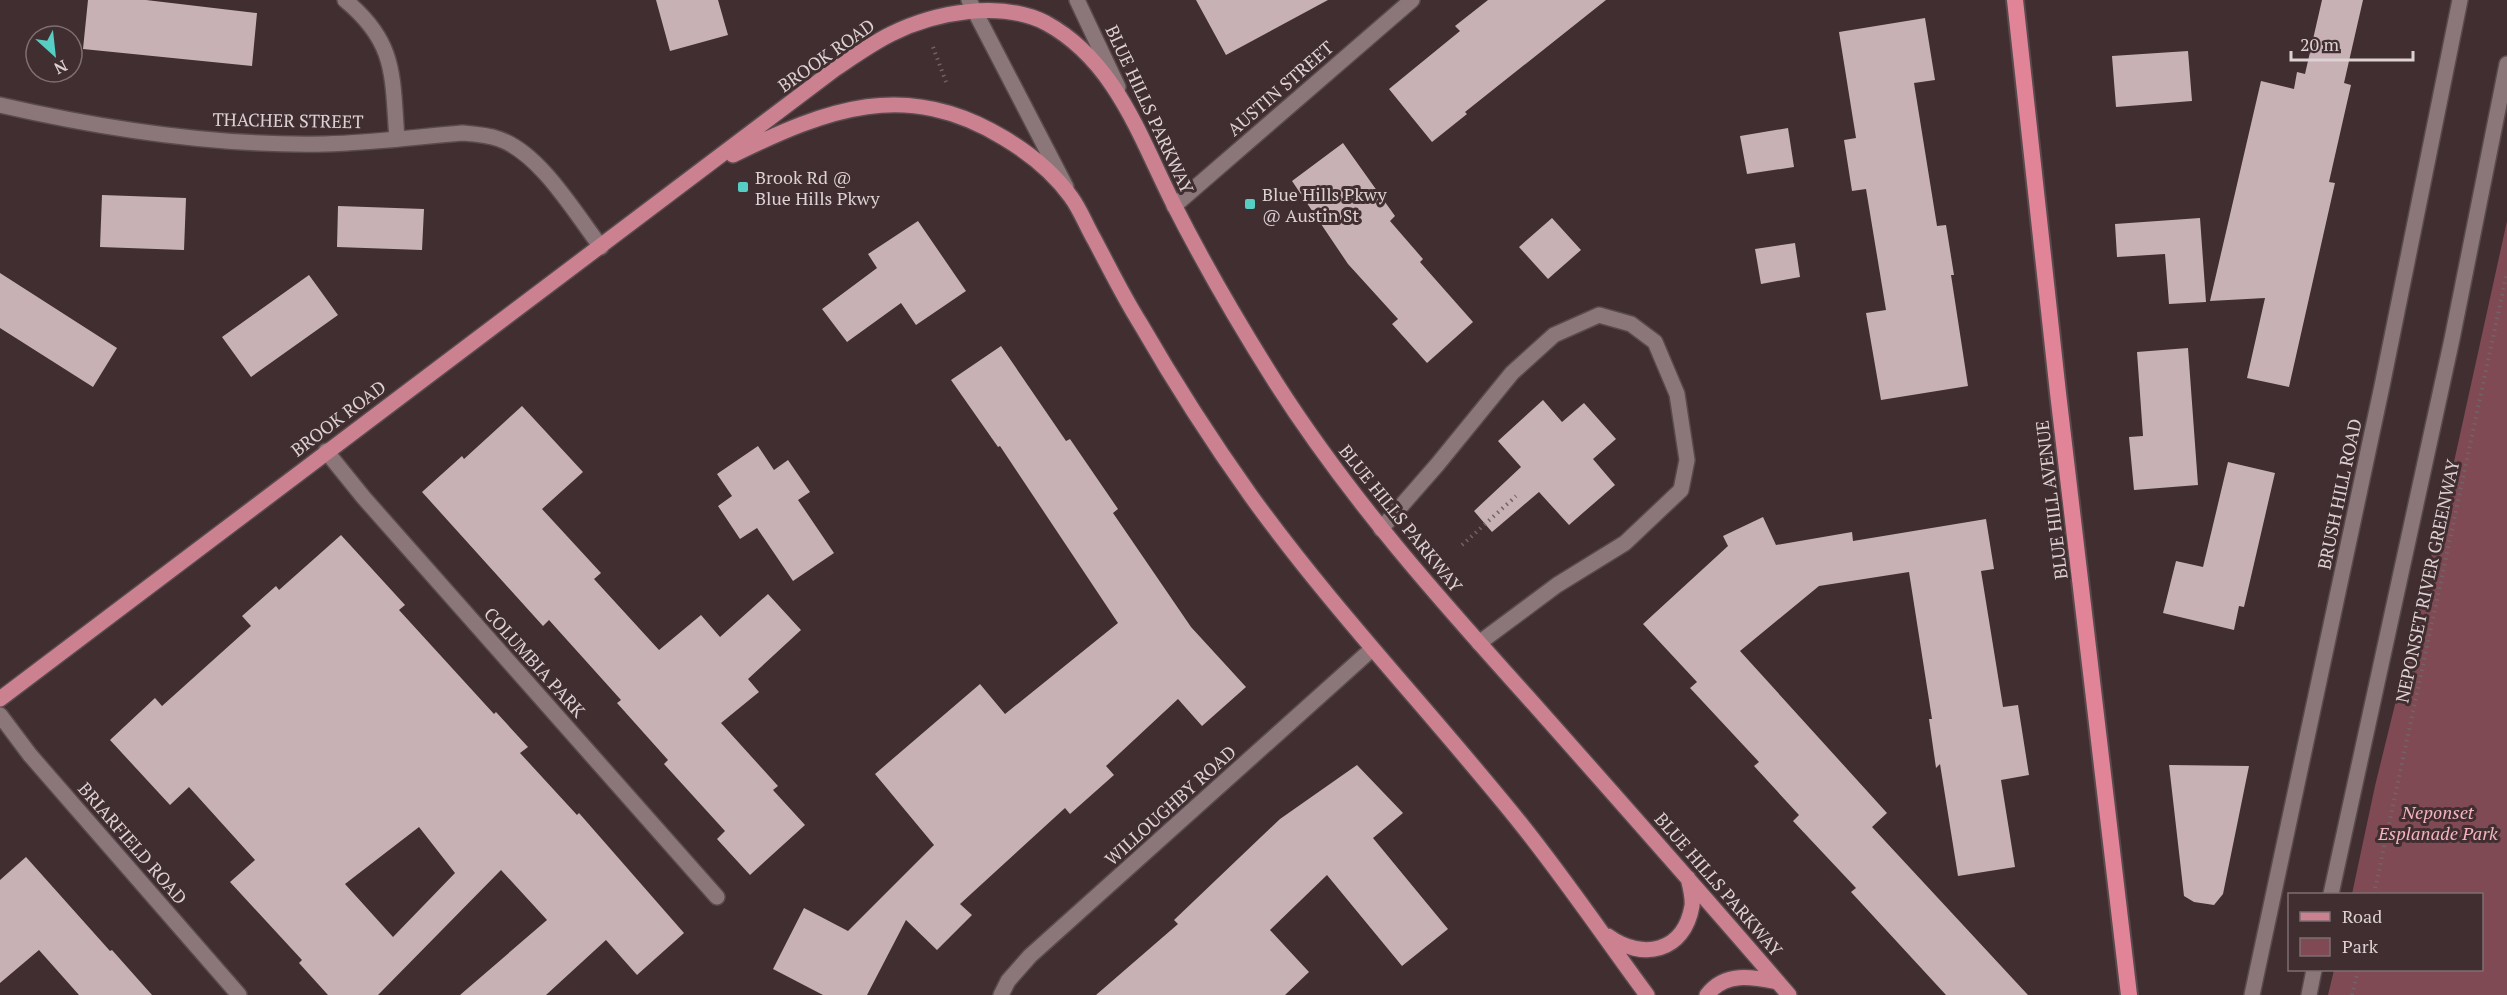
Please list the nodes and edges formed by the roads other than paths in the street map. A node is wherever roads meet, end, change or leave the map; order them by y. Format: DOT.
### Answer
graph roads {
  1 [pos="345,0"];
  2 [pos="1077,0"];
  3 [pos="1412,0"];
  4 [pos="2015,0"];
  5 [pos="2460,0"];
  6 [pos="972,5"];
  7 [pos="2507,64"];
  8 [pos="0,105"];
  9 [pos="1129,111"];
  10 [pos="397,139"];
  11 [pos="700,171"];
  12 [pos="1071,198"];
  13 [pos="1174,206"];
  14 [pos="601,247"];
  15 [pos="326,451"];
  16 [pos="1381,529"];
  17 [pos="1479,643"];
  18 [pos="1372,649"];
  19 [pos="0,699"];
  20 [pos="0,715"];
  21 [pos="1688,878"];
  22 [pos="2331,893"];
  23 [pos="717,897"];
  24 [pos="1601,931"];
  25 [pos="2314,971"];
  26 [pos="1778,982"];
  27 [pos="238,995"];
  28 [pos="1000,995"];
  29 [pos="1647,995"];
  30 [pos="1707,995"];
  31 [pos="1789,995"];
  32 [pos="2129,995"];
  33 [pos="2253,995"];
  34 [pos="2309,995"];
  1 -- 10 [label="street"];
  2 -- 9 [label="street, BLUE HILLS PARKWAY"];
  3 -- 13 [label="street, AUSTIN STREET"];
  4 -- 32 [label="highway, BLUE HILL AVENUE"];
  5 -- 33 [label="street, BRUSH HILL ROAD"];
  6 -- 9 [label="main road, BROOK ROAD"];
  6 -- 11 [label="main road, BROOK ROAD"];
  6 -- 12 [label="street"];
  7 -- 22 [label="street"];
  8 -- 10 [label="street, THACHER STREET"];
  9 -- 13 [label="main road, BLUE HILLS PARKWAY"];
  10 -- 14 [label="street, THACHER STREET"];
  11 -- 12 [label="main road, BROOK ROAD"];
  11 -- 14 [label="main road, BROOK ROAD"];
  12 -- 18 [label="main road"];
  13 -- 16 [label="main road, BLUE HILLS PARKWAY"];
  14 -- 15 [label="main road, BROOK ROAD"];
  15 -- 19 [label="main road, BROOK ROAD"];
  15 -- 23 [label="street, COLUMBIA PARK"];
  16 -- 17 [label="main road, BLUE HILLS PARKWAY"];
  16 -- 17 [label="street"];
  17 -- 21 [label="main road, BLUE HILLS PARKWAY"];
  18 -- 24 [label="main road"];
  18 -- 28 [label="street, WILLOUGHBY ROAD"];
  20 -- 27 [label="street, BRIARFIELD ROAD"];
  21 -- 24 [label="main road"];
  21 -- 26 [label="main road, BLUE HILLS PARKWAY"];
  24 -- 29 [label="main road"];
  25 -- 34 [label="street"];
  26 -- 30 [label="main road"];
  26 -- 31 [label="main road, BLUE HILLS PARKWAY"];
}
